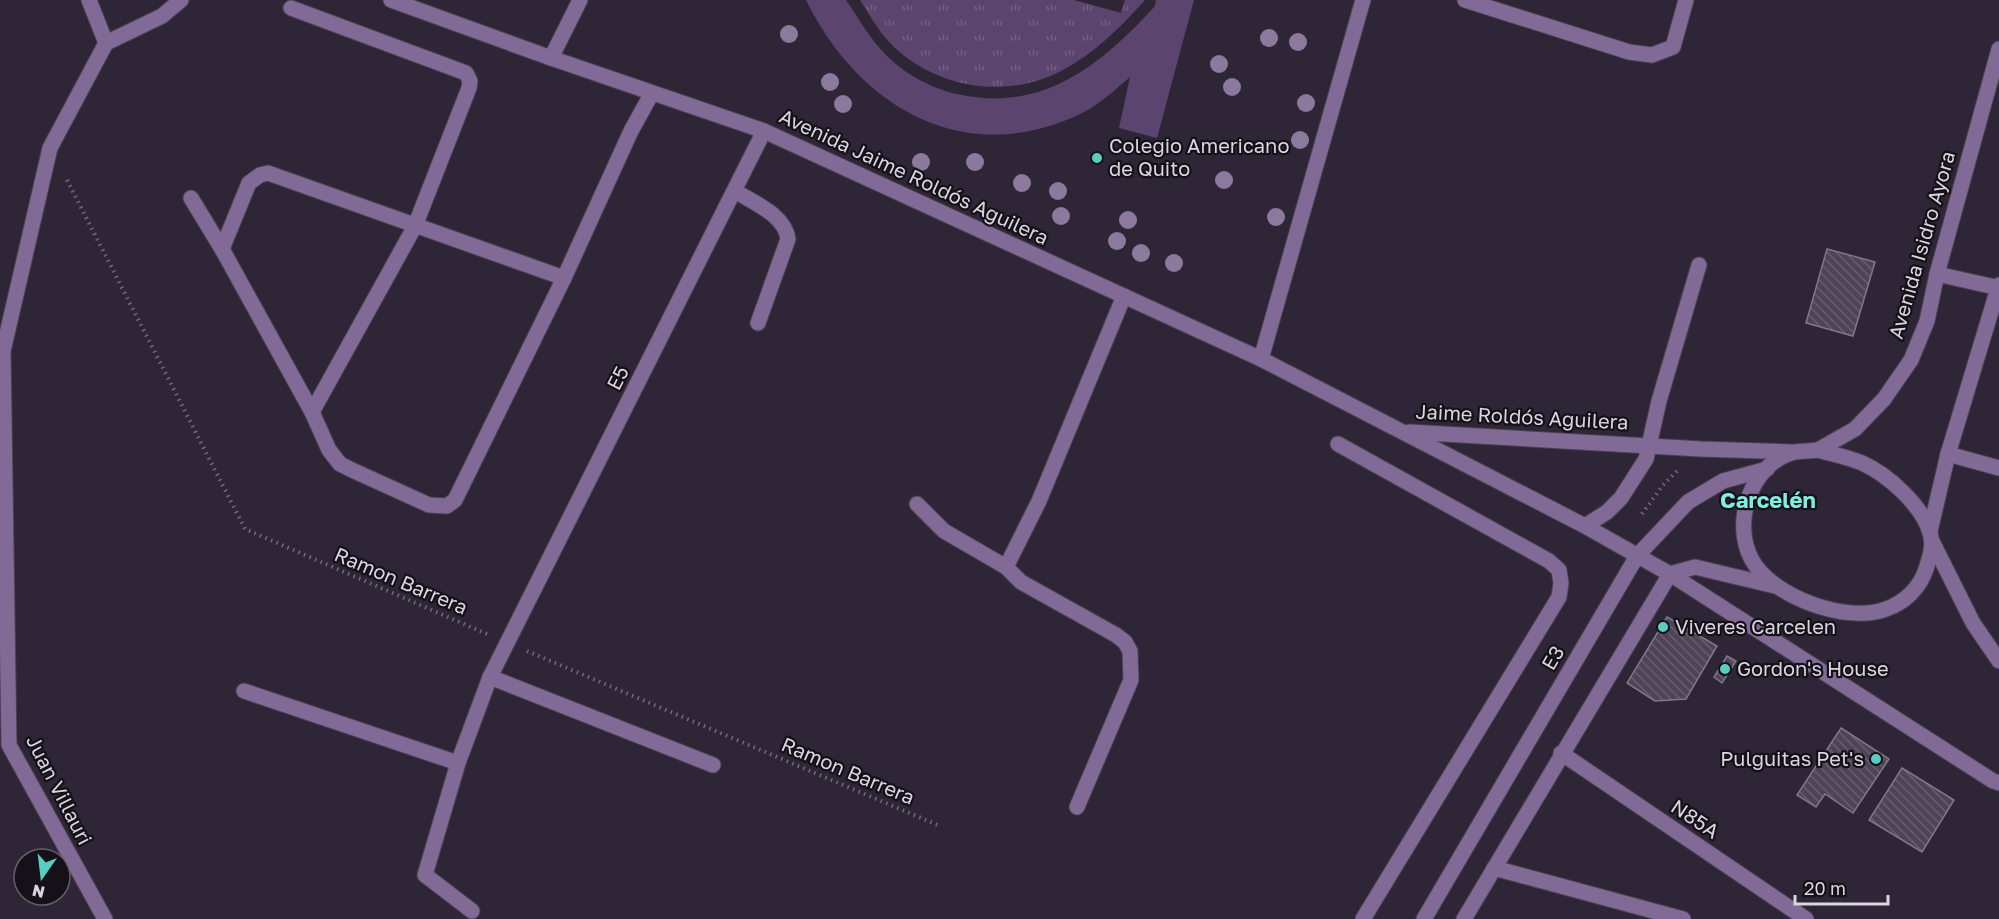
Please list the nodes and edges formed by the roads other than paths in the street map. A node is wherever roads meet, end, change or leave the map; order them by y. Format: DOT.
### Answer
graph roads {
  1 [pos="88,0"];
  2 [pos="181,0"];
  3 [pos="579,0"];
  4 [pos="1363,0"];
  5 [pos="1465,0"];
  6 [pos="1686,0"];
  7 [pos="398,1"];
  8 [pos="291,8"];
  9 [pos="106,43"];
  10 [pos="1999,48"];
  11 [pos="551,58"];
  12 [pos="652,93"];
  13 [pos="764,131"];
  14 [pos="735,191"];
  15 [pos="191,198"];
  16 [pos="415,226"];
  17 [pos="222,249"];
  18 [pos="1699,265"];
  19 [pos="1937,274"];
  20 [pos="564,278"];
  21 [pos="1999,287"];
  22 [pos="1124,296"];
  23 [pos="758,323"];
  24 [pos="1261,359"];
  25 [pos="312,412"];
  26 [pos="1403,432"];
  27 [pos="1338,444"];
  28 [pos="1651,445"];
  29 [pos="1818,450"];
  30 [pos="1795,452"];
  31 [pos="1948,454"];
  32 [pos="1999,468"];
  33 [pos="1767,469"];
  34 [pos="918,504"];
  35 [pos="1585,526"];
  36 [pos="1931,536"];
  37 [pos="1636,556"];
  38 [pos="1006,567"];
  39 [pos="1670,574"];
  40 [pos="1780,588"];
  41 [pos="1999,661"];
  42 [pos="490,677"];
  43 [pos="244,690"];
  44 [pos="1561,753"];
  45 [pos="458,763"];
  46 [pos="713,765"];
  47 [pos="1999,783"];
  48 [pos="1077,807"];
  49 [pos="1494,868"];
  50 [pos="472,911"];
  51 [pos="105,919"];
  52 [pos="1363,919"];
  53 [pos="1424,919"];
  54 [pos="1464,919"];
  55 [pos="1683,919"];
  56 [pos="1806,919"];
  1 -- 9 [label="street"];
  2 -- 9 [label="street"];
  3 -- 11 [label="street"];
  4 -- 24 [label="street"];
  5 -- 6 [label="street"];
  7 -- 11 [label="street, Avenida Jaime Roldós Aguilera"];
  8 -- 16 [label="street"];
  9 -- 51 [label="street, Juan Villauri"];
  10 -- 19 [label="street, Avenida Isidro Ayora"];
  11 -- 12 [label="street, Avenida Jaime Roldós Aguilera"];
  12 -- 13 [label="street, Avenida Jaime Roldós Aguilera"];
  12 -- 20 [label="street"];
  13 -- 14 [label="street, E5"];
  13 -- 22 [label="street, Avenida Jaime Roldós Aguilera"];
  14 -- 23 [label="street"];
  14 -- 42 [label="street, E5"];
  15 -- 17 [label="street"];
  16 -- 17 [label="street"];
  16 -- 20 [label="street"];
  16 -- 25 [label="street"];
  17 -- 25 [label="street"];
  18 -- 28 [label="street"];
  19 -- 21 [label="street"];
  19 -- 29 [label="street, Avenida Isidro Ayora"];
  20 -- 25 [label="street"];
  21 -- 31 [label="street"];
  22 -- 24 [label="street, Avenida Jaime Roldós Aguilera"];
  22 -- 38 [label="street"];
  24 -- 26 [label="street, Avenida Jaime Roldós Aguilera"];
  26 -- 28 [label="street, Jaime Roldós Aguilera"];
  26 -- 35 [label="street, Jaime Roldós Aguilera"];
  27 -- 52 [label="street"];
  28 -- 30 [label="street, Jaime Roldós Aguilera"];
  28 -- 35 [label="street"];
  29 -- 30 [label="street"];
  29 -- 36 [label="street"];
  30 -- 33 [label="street"];
  31 -- 32 [label="street"];
  31 -- 36 [label="street"];
  33 -- 37 [label="street, E3"];
  33 -- 40 [label="street"];
  34 -- 38 [label="street"];
  35 -- 37 [label="street, Jaime Roldós Aguilera"];
  36 -- 40 [label="street"];
  36 -- 41 [label="street"];
  37 -- 39 [label="street"];
  37 -- 53 [label="street, E3"];
  38 -- 48 [label="street"];
  39 -- 40 [label="street"];
  39 -- 44 [label="street"];
  39 -- 47 [label="street"];
  42 -- 45 [label="street, E5"];
  42 -- 46 [label="street"];
  43 -- 45 [label="street"];
  44 -- 49 [label="street"];
  44 -- 56 [label="street, N85A"];
  45 -- 50 [label="street, E5"];
  49 -- 54 [label="street"];
  49 -- 55 [label="street"];
}
